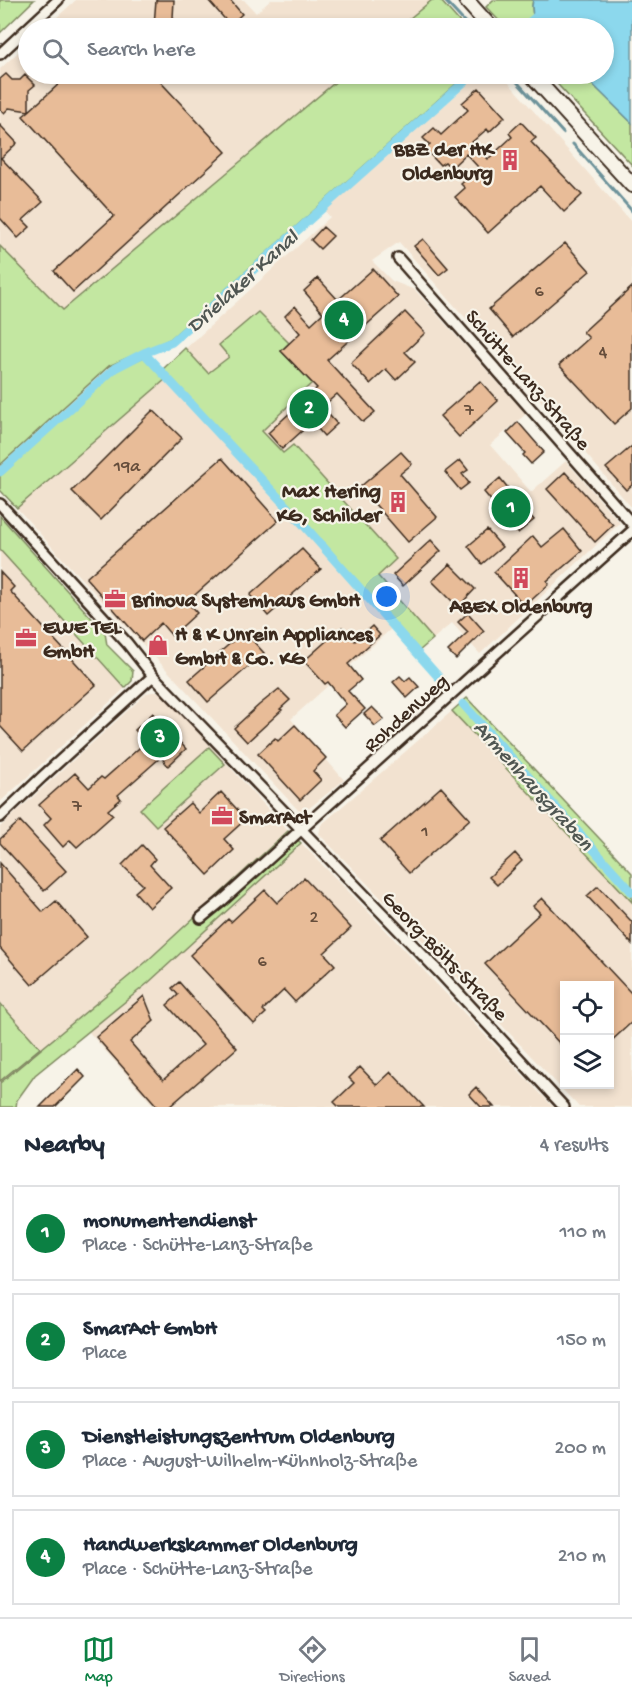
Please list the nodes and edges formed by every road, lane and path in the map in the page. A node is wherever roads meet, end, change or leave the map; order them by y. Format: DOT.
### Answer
graph roads {
  1 [pos="58,0"];
  2 [pos="466,0"];
  3 [pos="39,18"];
  4 [pos="482,18"];
  5 [pos="18,37"];
  6 [pos="0,54"];
  7 [pos="540,84"];
  8 [pos="632,184"];
  9 [pos="398,258"];
  10 [pos="0,504"];
  11 [pos="632,524"];
  12 [pos="632,531"];
  13 [pos="153,676"];
  14 [pos="0,817"];
  15 [pos="301,830"];
  16 [pos="201,918"];
  17 [pos="564,1107"];
  1 -- 3 [label="street"];
  2 -- 4 [label="main road"];
  5 -- 6 [label="street"];
  7 -- 8 [label="main road"];
  9 -- 11 [label="street, Schütte-Lanz-Straße"];
  10 -- 13 [label="street, Georg-Bölts-Straße"];
  12 -- 15 [label="street, Rohdenweg"];
  13 -- 14 [label="street"];
  13 -- 15 [label="street, Georg-Bölts-Straße"];
  15 -- 16 [label="street, Rohdenweg"];
  15 -- 17 [label="street, Georg-Bölts-Straße"];
}
